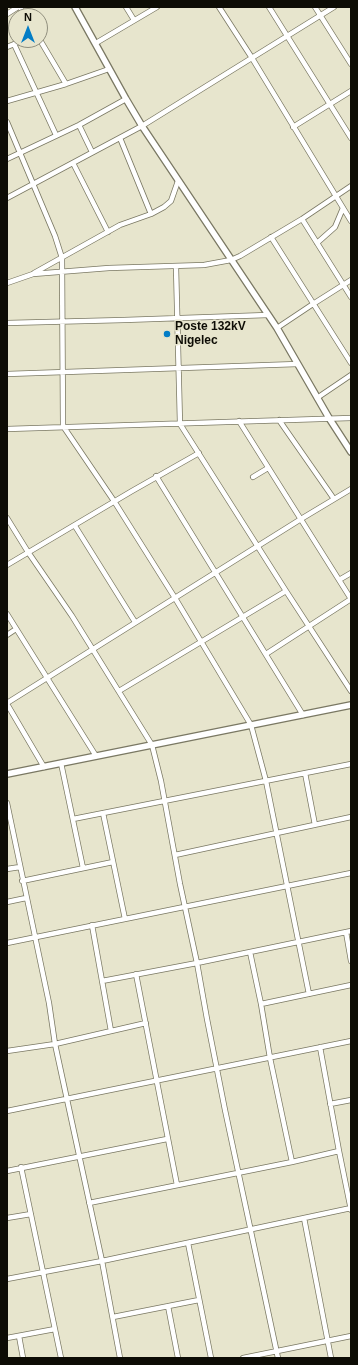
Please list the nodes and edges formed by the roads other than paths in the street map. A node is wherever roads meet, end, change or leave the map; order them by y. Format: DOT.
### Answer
graph roads {
  1 [pos="19,7"];
  2 [pos="74,7"];
  3 [pos="126,7"];
  4 [pos="157,7"];
  5 [pos="219,7"];
  6 [pos="269,7"];
  7 [pos="315,7"];
  8 [pos="334,7"];
  9 [pos="7,14"];
  10 [pos="320,15"];
  11 [pos="134,20"];
  12 [pos="286,36"];
  13 [pos="96,43"];
  14 [pos="16,48"];
  15 [pos="45,48"];
  16 [pos="252,58"];
  17 [pos="351,64"];
  18 [pos="109,69"];
  19 [pos="66,84"];
  20 [pos="351,91"];
  21 [pos="37,93"];
  22 [pos="126,99"];
  23 [pos="7,101"];
  24 [pos="330,104"];
  25 [pos="7,122"];
  26 [pos="79,125"];
  27 [pos="142,126"];
  28 [pos="293,127"];
  29 [pos="56,135"];
  30 [pos="120,138"];
  31 [pos="351,138"];
  32 [pos="92,152"];
  33 [pos="20,153"];
  34 [pos="7,159"];
  35 [pos="73,163"];
  36 [pos="178,181"];
  37 [pos="33,185"];
  38 [pos="351,186"];
  39 [pos="336,196"];
  40 [pos="7,198"];
  41 [pos="342,208"];
  42 [pos="151,214"];
  43 [pos="302,219"];
  44 [pos="351,221"];
  45 [pos="108,232"];
  46 [pos="271,237"];
  47 [pos="317,242"];
  48 [pos="62,258"];
  49 [pos="231,260"];
  50 [pos="176,267"];
  51 [pos="62,271"];
  52 [pos="33,274"];
  53 [pos="351,280"];
  54 [pos="7,284"];
  55 [pos="343,285"];
  56 [pos="351,297"];
  57 [pos="313,304"];
  58 [pos="268,315"];
  59 [pos="178,318"];
  60 [pos="62,322"];
  61 [pos="7,323"];
  62 [pos="277,328"];
  63 [pos="351,362"];
  64 [pos="298,364"];
  65 [pos="179,369"];
  66 [pos="63,373"];
  67 [pos="7,374"];
  68 [pos="351,376"];
  69 [pos="317,398"];
  70 [pos="329,418"];
  71 [pos="351,418"];
  72 [pos="280,420"];
  73 [pos="239,421"];
  74 [pos="180,424"];
  75 [pos="64,426"];
  76 [pos="7,429"];
  77 [pos="351,452"];
  78 [pos="199,453"];
  79 [pos="268,468"];
  80 [pos="156,476"];
  81 [pos="253,478"];
  82 [pos="351,489"];
  83 [pos="334,499"];
  84 [pos="114,501"];
  85 [pos="7,518"];
  86 [pos="301,519"];
  87 [pos="74,526"];
  88 [pos="258,546"];
  89 [pos="28,552"];
  90 [pos="7,565"];
  91 [pos="215,573"];
  92 [pos="351,573"];
  93 [pos="339,580"];
  94 [pos="286,591"];
  95 [pos="175,598"];
  96 [pos="351,599"];
  97 [pos="7,614"];
  98 [pos="242,617"];
  99 [pos="136,622"];
  100 [pos="309,626"];
  101 [pos="16,629"];
  102 [pos="7,635"];
  103 [pos="201,642"];
  104 [pos="92,649"];
  105 [pos="266,654"];
  106 [pos="47,678"];
  107 [pos="119,691"];
  108 [pos="351,691"];
  109 [pos="7,704"];
  110 [pos="351,705"];
  111 [pos="303,715"];
  112 [pos="251,725"];
  113 [pos="152,745"];
  114 [pos="96,756"];
  115 [pos="61,763"];
  116 [pos="351,764"];
  117 [pos="44,767"];
  118 [pos="304,773"];
  119 [pos="7,774"];
  120 [pos="266,780"];
  121 [pos="164,800"];
  122 [pos="7,803"];
  123 [pos="103,813"];
  124 [pos="351,817"];
  125 [pos="73,819"];
  126 [pos="315,825"];
  127 [pos="276,833"];
  128 [pos="175,855"];
  129 [pos="113,862"];
  130 [pos="20,867"];
  131 [pos="82,868"];
  132 [pos="7,869"];
  133 [pos="351,873"];
  134 [pos="22,880"];
  135 [pos="286,886"];
  136 [pos="26,898"];
  137 [pos="7,902"];
  138 [pos="186,906"];
  139 [pos="125,919"];
  140 [pos="92,925"];
  141 [pos="348,932"];
  142 [pos="34,937"];
  143 [pos="298,942"];
  144 [pos="7,943"];
  145 [pos="250,952"];
  146 [pos="351,961"];
  147 [pos="198,963"];
  148 [pos="136,974"];
  149 [pos="102,981"];
  150 [pos="351,985"];
  151 [pos="309,994"];
  152 [pos="261,1004"];
  153 [pos="146,1023"];
  154 [pos="111,1031"];
  155 [pos="351,1041"];
  156 [pos="55,1044"];
  157 [pos="320,1047"];
  158 [pos="7,1051"];
  159 [pos="270,1058"];
  160 [pos="217,1069"];
  161 [pos="157,1081"];
  162 [pos="68,1099"];
  163 [pos="351,1100"];
  164 [pos="330,1104"];
  165 [pos="7,1111"];
  166 [pos="167,1139"];
  167 [pos="339,1151"];
  168 [pos="80,1156"];
  169 [pos="292,1162"];
  170 [pos="21,1167"];
  171 [pos="7,1171"];
  172 [pos="238,1174"];
  173 [pos="177,1185"];
  174 [pos="90,1203"];
  175 [pos="351,1209"];
  176 [pos="31,1214"];
  177 [pos="7,1218"];
  178 [pos="304,1218"];
  179 [pos="249,1229"];
  180 [pos="188,1243"];
  181 [pos="102,1262"];
  182 [pos="43,1273"];
  183 [pos="7,1279"];
  184 [pos="200,1300"];
  185 [pos="168,1306"];
  186 [pos="113,1317"];
  187 [pos="55,1329"];
  188 [pos="19,1336"];
  189 [pos="351,1336"];
  190 [pos="7,1338"];
  191 [pos="328,1341"];
  192 [pos="276,1351"];
  193 [pos="23,1358"];
  194 [pos="61,1358"];
  195 [pos="120,1358"];
  196 [pos="178,1358"];
  197 [pos="212,1358"];
  198 [pos="243,1358"];
  199 [pos="278,1358"];
  200 [pos="331,1358"];
  1 -- 9 [label="street"];
  2 -- 13 [label="street"];
  3 -- 11 [label="street"];
  4 -- 11 [label="street"];
  5 -- 16 [label="street"];
  6 -- 12 [label="street"];
  7 -- 10 [label="street"];
  8 -- 10 [label="street"];
  10 -- 12 [label="street"];
  10 -- 17 [label="street"];
  11 -- 13 [label="street"];
  12 -- 16 [label="street"];
  12 -- 24 [label="street"];
  13 -- 18 [label="street"];
  14 -- 21 [label="street"];
  15 -- 19 [label="street"];
  16 -- 27 [label="street"];
  16 -- 28 [label="street"];
  18 -- 19 [label="street"];
  18 -- 22 [label="street"];
  19 -- 21 [label="street"];
  20 -- 24 [label="street"];
  21 -- 23 [label="street"];
  21 -- 29 [label="street"];
  22 -- 26 [label="street"];
  22 -- 27 [label="street"];
  24 -- 28 [label="street"];
  24 -- 31 [label="street"];
  25 -- 33 [label="street"];
  26 -- 29 [label="street"];
  26 -- 32 [label="street"];
  27 -- 30 [label="street"];
  27 -- 36 [label="street"];
  28 -- 39 [label="street"];
  29 -- 33 [label="street"];
  30 -- 32 [label="street"];
  30 -- 42 [label="street"];
  32 -- 35 [label="street"];
  33 -- 34 [label="street"];
  33 -- 37 [label="street"];
  35 -- 37 [label="street"];
  35 -- 45 [label="street"];
  36 -- 42 [label="street"];
  36 -- 49 [label="street"];
  37 -- 40 [label="street"];
  37 -- 48 [label="street"];
  38 -- 39 [label="street"];
  39 -- 41 [label="street"];
  39 -- 43 [label="street"];
  41 -- 44 [label="street"];
  41 -- 47 [label="street"];
  42 -- 45 [label="street"];
  43 -- 46 [label="street"];
  43 -- 47 [label="street"];
  45 -- 48 [label="street"];
  46 -- 49 [label="street"];
  46 -- 57 [label="street"];
  47 -- 55 [label="street"];
  48 -- 51 [label="street"];
  48 -- 52 [label="street"];
  49 -- 50 [label="street"];
  49 -- 58 [label="street"];
  50 -- 51 [label="street"];
  50 -- 59 [label="street"];
  51 -- 52 [label="street"];
  51 -- 60 [label="street"];
  52 -- 54 [label="street"];
  53 -- 55 [label="street"];
  55 -- 56 [label="street"];
  55 -- 57 [label="street"];
  57 -- 62 [label="street"];
  57 -- 63 [label="street"];
  58 -- 59 [label="street"];
  58 -- 62 [label="street"];
  59 -- 60 [label="street"];
  59 -- 65 [label="street"];
  60 -- 61 [label="street"];
  60 -- 66 [label="street"];
  62 -- 64 [label="street"];
  64 -- 65 [label="street"];
  64 -- 69 [label="street"];
  65 -- 66 [label="street"];
  65 -- 74 [label="street"];
  66 -- 67 [label="street"];
  66 -- 75 [label="street"];
  68 -- 69 [label="street"];
  69 -- 70 [label="street"];
  70 -- 71 [label="street"];
  70 -- 72 [label="street"];
  70 -- 77 [label="street"];
  72 -- 73 [label="street"];
  72 -- 83 [label="street"];
  73 -- 74 [label="street"];
  73 -- 79 [label="street"];
  74 -- 75 [label="street"];
  74 -- 78 [label="street"];
  75 -- 76 [label="street"];
  75 -- 84 [label="street"];
  78 -- 80 [label="street"];
  78 -- 88 [label="street"];
  79 -- 81 [label="street"];
  79 -- 86 [label="street"];
  80 -- 84 [label="street"];
  80 -- 91 [label="street"];
  82 -- 83 [label="street"];
  83 -- 86 [label="street"];
  84 -- 87 [label="street"];
  84 -- 95 [label="street"];
  85 -- 89 [label="street"];
  86 -- 88 [label="street"];
  86 -- 93 [label="street"];
  87 -- 89 [label="street"];
  87 -- 99 [label="street"];
  88 -- 91 [label="street"];
  88 -- 94 [label="street"];
  89 -- 90 [label="street"];
  89 -- 104 [label="street"];
  91 -- 95 [label="street"];
  91 -- 98 [label="street"];
  92 -- 93 [label="street"];
  93 -- 96 [label="street"];
  94 -- 98 [label="street"];
  94 -- 100 [label="street"];
  95 -- 99 [label="street"];
  95 -- 103 [label="street"];
  96 -- 100 [label="street"];
  97 -- 101 [label="street"];
  98 -- 103 [label="street"];
  98 -- 105 [label="street"];
  99 -- 104 [label="street"];
  100 -- 105 [label="street"];
  100 -- 108 [label="street"];
  101 -- 102 [label="street"];
  101 -- 106 [label="street"];
  103 -- 107 [label="street"];
  103 -- 112 [label="street"];
  104 -- 106 [label="street"];
  104 -- 107 [label="street"];
  105 -- 111 [label="street"];
  106 -- 109 [label="street"];
  106 -- 114 [label="street"];
  107 -- 113 [label="street"];
  109 -- 117 [label="street"];
  110 -- 111 [label="street"];
  111 -- 112 [label="street"];
  112 -- 113 [label="street"];
  112 -- 120 [label="street"];
  113 -- 114 [label="street"];
  113 -- 121 [label="street"];
  114 -- 115 [label="street"];
  115 -- 117 [label="street"];
  115 -- 125 [label="street"];
  116 -- 118 [label="street"];
  117 -- 119 [label="street"];
  118 -- 120 [label="street"];
  118 -- 126 [label="street"];
  120 -- 121 [label="street"];
  120 -- 127 [label="street"];
  121 -- 123 [label="street"];
  121 -- 128 [label="street"];
  122 -- 130 [label="street"];
  123 -- 125 [label="street"];
  123 -- 129 [label="street"];
  124 -- 126 [label="street"];
  125 -- 131 [label="street"];
  126 -- 127 [label="street"];
  127 -- 128 [label="street"];
  127 -- 135 [label="street"];
  128 -- 138 [label="street"];
  129 -- 131 [label="street"];
  129 -- 139 [label="street"];
  130 -- 132 [label="street"];
  130 -- 134 [label="street"];
  131 -- 134 [label="street"];
  133 -- 135 [label="street"];
  134 -- 136 [label="street"];
  135 -- 138 [label="street"];
  135 -- 143 [label="street"];
  136 -- 137 [label="street"];
  136 -- 142 [label="street"];
  138 -- 139 [label="street"];
  138 -- 147 [label="street"];
  139 -- 140 [label="street"];
  140 -- 142 [label="street"];
  140 -- 149 [label="street"];
  141 -- 143 [label="street"];
  141 -- 146 [label="street"];
  142 -- 144 [label="street"];
  142 -- 156 [label="street"];
  143 -- 145 [label="street"];
  143 -- 151 [label="street"];
  145 -- 147 [label="street"];
  145 -- 152 [label="street"];
  147 -- 148 [label="street"];
  147 -- 160 [label="street"];
  148 -- 149 [label="street"];
  148 -- 153 [label="street"];
  149 -- 154 [label="street"];
  150 -- 151 [label="street"];
  151 -- 152 [label="street"];
  152 -- 159 [label="street"];
  153 -- 154 [label="street"];
  153 -- 161 [label="street"];
  154 -- 156 [label="street"];
  155 -- 157 [label="street"];
  156 -- 158 [label="street"];
  156 -- 162 [label="street"];
  157 -- 159 [label="street"];
  157 -- 164 [label="street"];
  159 -- 160 [label="street"];
  159 -- 169 [label="street"];
  160 -- 161 [label="street"];
  160 -- 172 [label="street"];
  161 -- 162 [label="street"];
  161 -- 166 [label="street"];
  162 -- 165 [label="street"];
  162 -- 168 [label="street"];
  163 -- 164 [label="street"];
  164 -- 167 [label="street"];
  166 -- 168 [label="street"];
  166 -- 173 [label="street"];
  167 -- 169 [label="street"];
  167 -- 175 [label="street"];
  168 -- 170 [label="street"];
  168 -- 174 [label="street"];
  169 -- 172 [label="street"];
  170 -- 171 [label="street"];
  170 -- 176 [label="street"];
  172 -- 173 [label="street"];
  172 -- 179 [label="street"];
  173 -- 174 [label="street"];
  174 -- 181 [label="street"];
  175 -- 178 [label="street"];
  176 -- 177 [label="street"];
  176 -- 182 [label="street"];
  178 -- 179 [label="street"];
  178 -- 191 [label="street"];
  179 -- 180 [label="street"];
  179 -- 192 [label="street"];
  180 -- 181 [label="street"];
  180 -- 184 [label="street"];
  181 -- 182 [label="street"];
  181 -- 186 [label="street"];
  182 -- 183 [label="street"];
  182 -- 187 [label="street"];
  184 -- 185 [label="street"];
  184 -- 197 [label="street"];
  185 -- 186 [label="street"];
  185 -- 196 [label="street"];
  186 -- 195 [label="street"];
  187 -- 188 [label="street"];
  187 -- 194 [label="street"];
  188 -- 190 [label="street"];
  188 -- 193 [label="street"];
  189 -- 191 [label="street"];
  191 -- 192 [label="street"];
  191 -- 200 [label="street"];
  192 -- 198 [label="street"];
  192 -- 199 [label="street"];
}
